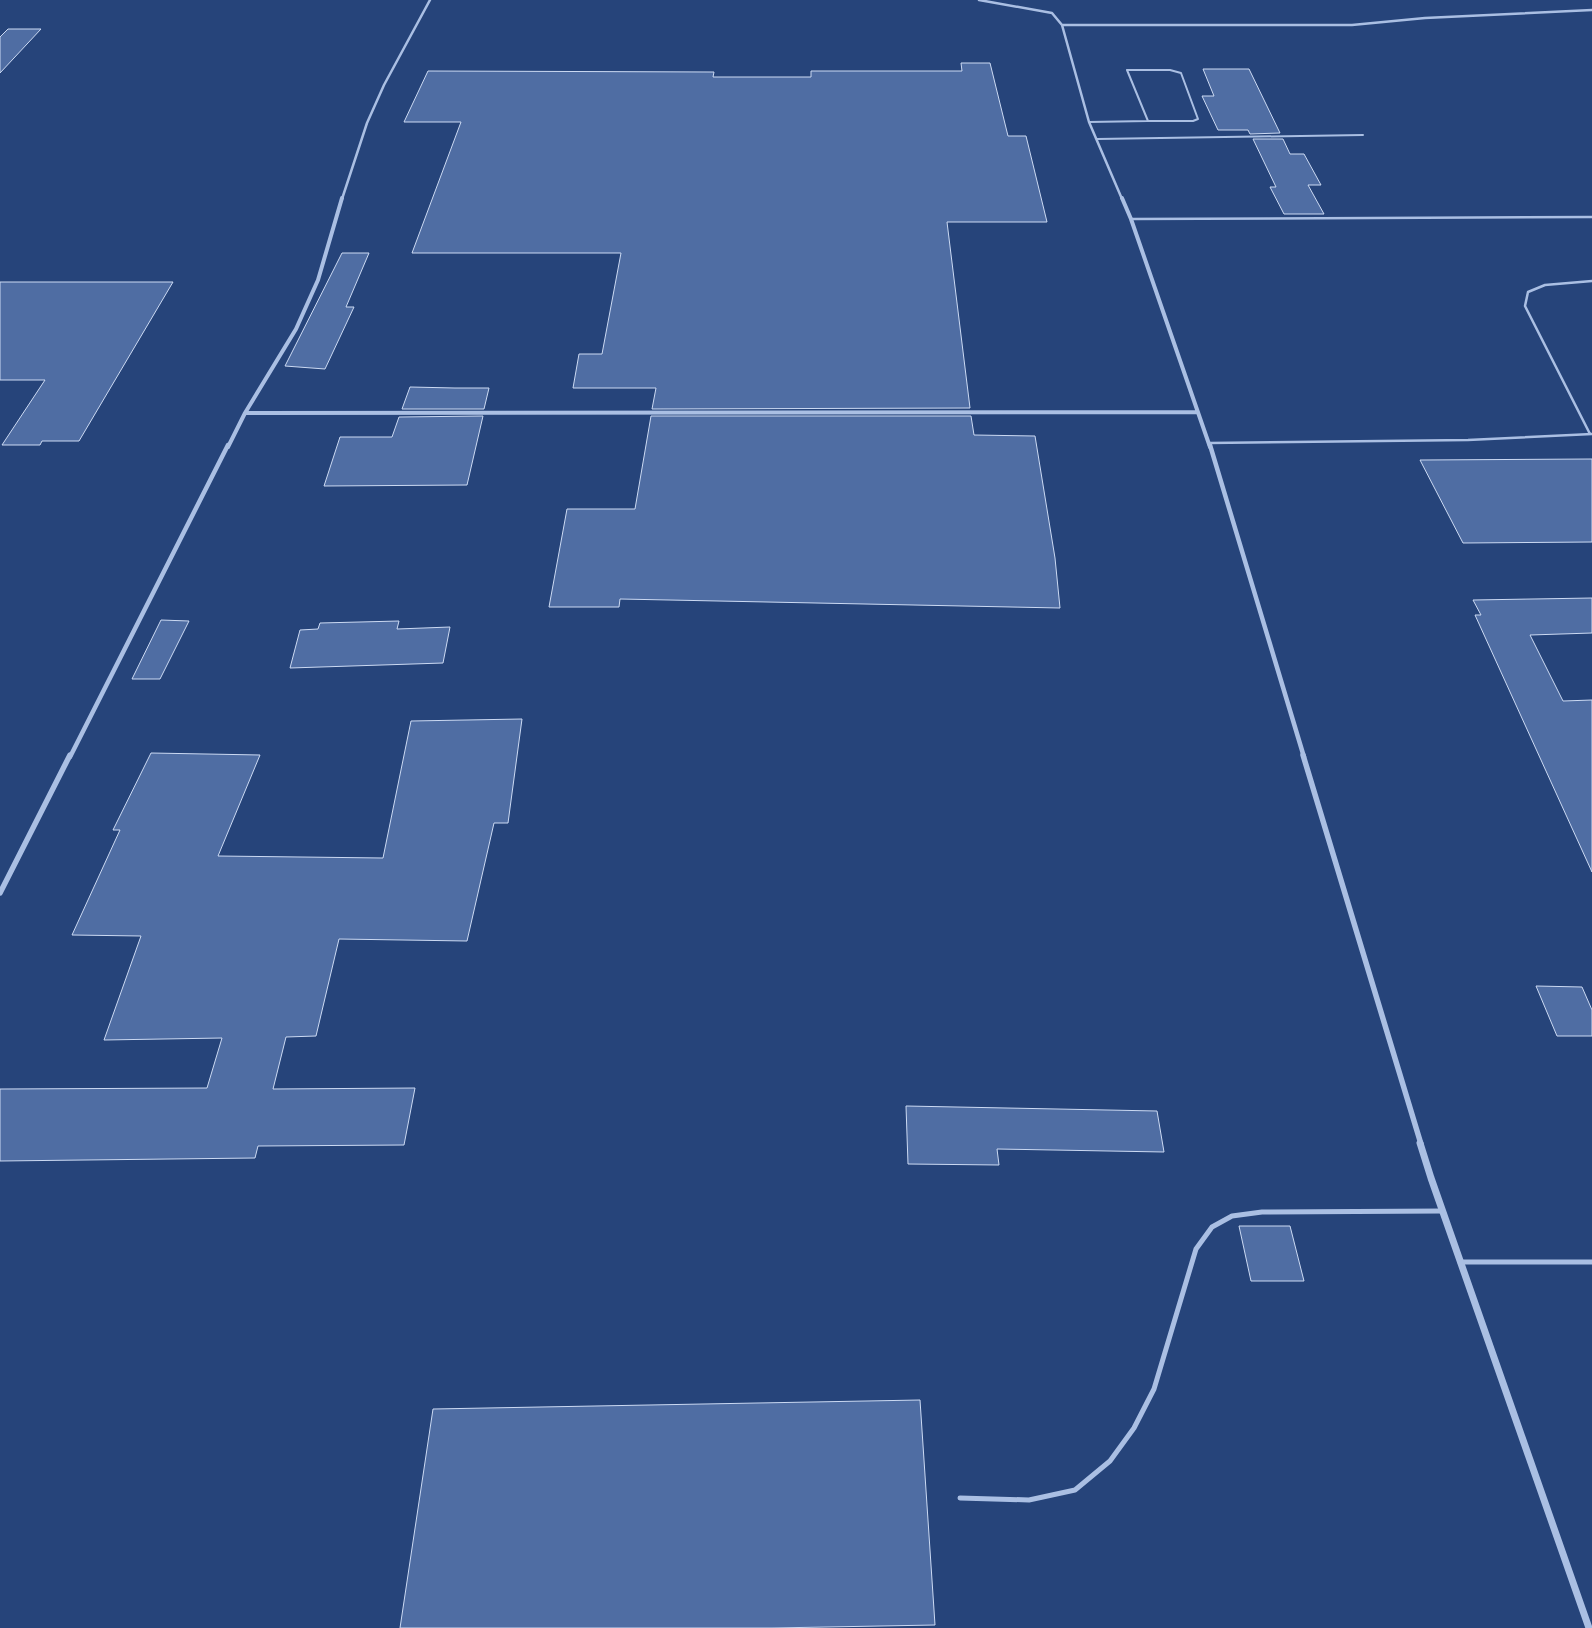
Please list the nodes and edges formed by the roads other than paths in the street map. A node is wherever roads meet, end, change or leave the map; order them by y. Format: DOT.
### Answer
graph roads {
  1 [pos="430,0"];
  2 [pos="979,0"];
  3 [pos="1592,10"];
  4 [pos="1062,25"];
  5 [pos="1089,122"];
  6 [pos="1148,122"];
  7 [pos="1363,135"];
  8 [pos="1097,139"];
  9 [pos="1592,217"];
  10 [pos="1131,219"];
  11 [pos="1592,281"];
  12 [pos="1198,412"];
  13 [pos="245,413"];
  14 [pos="1591,434"];
  15 [pos="1209,443"];
  16 [pos="0,893"];
  17 [pos="1442,1211"];
  18 [pos="1460,1262"];
  19 [pos="1592,1262"];
  20 [pos="960,1498"];
  21 [pos="1588,1628"];
  1 -- 13 [label="street"];
  2 -- 4 [label="street"];
  3 -- 4 [label="street"];
  4 -- 5 [label="street"];
  5 -- 6 [label="lane"];
  5 -- 8 [label="street"];
  6 -- 6 [label="lane"];
  7 -- 8 [label="lane"];
  8 -- 10 [label="street"];
  9 -- 10 [label="lane"];
  10 -- 12 [label="street"];
  11 -- 14 [label="lane"];
  12 -- 13 [label="street"];
  12 -- 15 [label="street"];
  13 -- 16 [label="street"];
  14 -- 15 [label="lane"];
  15 -- 17 [label="street"];
  17 -- 18 [label="street"];
  17 -- 20 [label="lane"];
  18 -- 19 [label="lane"];
  18 -- 21 [label="street"];
}
